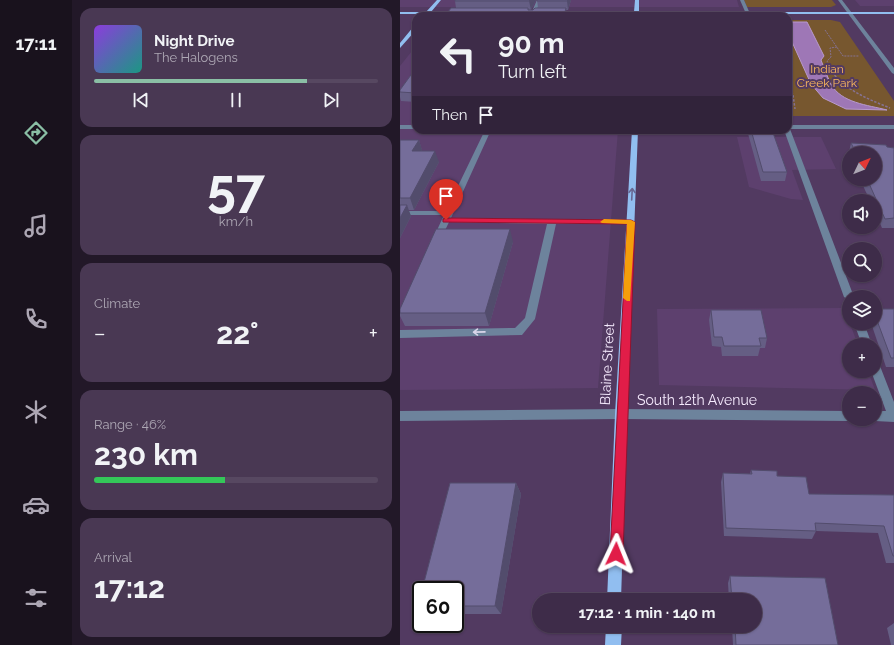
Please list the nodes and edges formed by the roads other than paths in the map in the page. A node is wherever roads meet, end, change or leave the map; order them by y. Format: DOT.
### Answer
graph roads {
  1 [pos="439,0"];
  2 [pos="539,0"];
  3 [pos="637,0"];
  4 [pos="742,0"];
  5 [pos="840,0"];
  6 [pos="429,12"];
  7 [pos="533,12"];
  8 [pos="636,12"];
  9 [pos="748,12"];
  10 [pos="400,13"];
  11 [pos="412,13"];
  12 [pos="894,13"];
  13 [pos="792,14"];
  14 [pos="851,14"];
  15 [pos="412,32"];
  16 [pos="400,46"];
  17 [pos="894,72"];
  18 [pos="400,127"];
  19 [pos="412,127"];
  20 [pos="792,127"];
  21 [pos="894,127"];
  22 [pos="486,134"];
  23 [pos="635,134"];
  24 [pos="788,134"];
  25 [pos="400,213"];
  26 [pos="447,217"];
  27 [pos="552,221"];
  28 [pos="631,222"];
  29 [pos="432,248"];
  30 [pos="846,290"];
  31 [pos="400,334"];
  32 [pos="880,378"];
  33 [pos="621,414"];
  34 [pos="400,416"];
  35 [pos="842,416"];
  36 [pos="882,416"];
  37 [pos="894,416"];
  38 [pos="614,593"];
  39 [pos="614,633"];
  40 [pos="613,645"];
  1 -- 6 [label="main road"];
  2 -- 7 [label="street"];
  3 -- 8 [label="main road"];
  4 -- 9 [label="street"];
  5 -- 14 [label="street"];
  10 -- 11 [label="main road"];
  12 -- 14 [label="main road"];
  13 -- 14 [label="main road"];
  14 -- 17 [label="street"];
  15 -- 16 [label="main road"];
  18 -- 19 [label="street"];
  20 -- 21 [label="street"];
  22 -- 26 [label="street"];
  28 -- 23 [label="main road, Blaine Street, one-way"];
  24 -- 30 [label="street"];
  25 -- 26 [label="street"];
  26 -- 27 [label="street"];
  26 -- 29 [label="street"];
  27 -- 28 [label="street"];
  27 -- 31 [label="street, one-way"];
  28 -- 33 [label="main road, Blaine Street"];
  32 -- 37 [label="street"];
  33 -- 34 [label="street, South 12th Avenue"];
  33 -- 35 [label="street, South 12th Avenue"];
  33 -- 38 [label="main road, Blaine Street"];
  36 -- 37 [label="street"];
  39 -- 40 [label="main road"];
}
